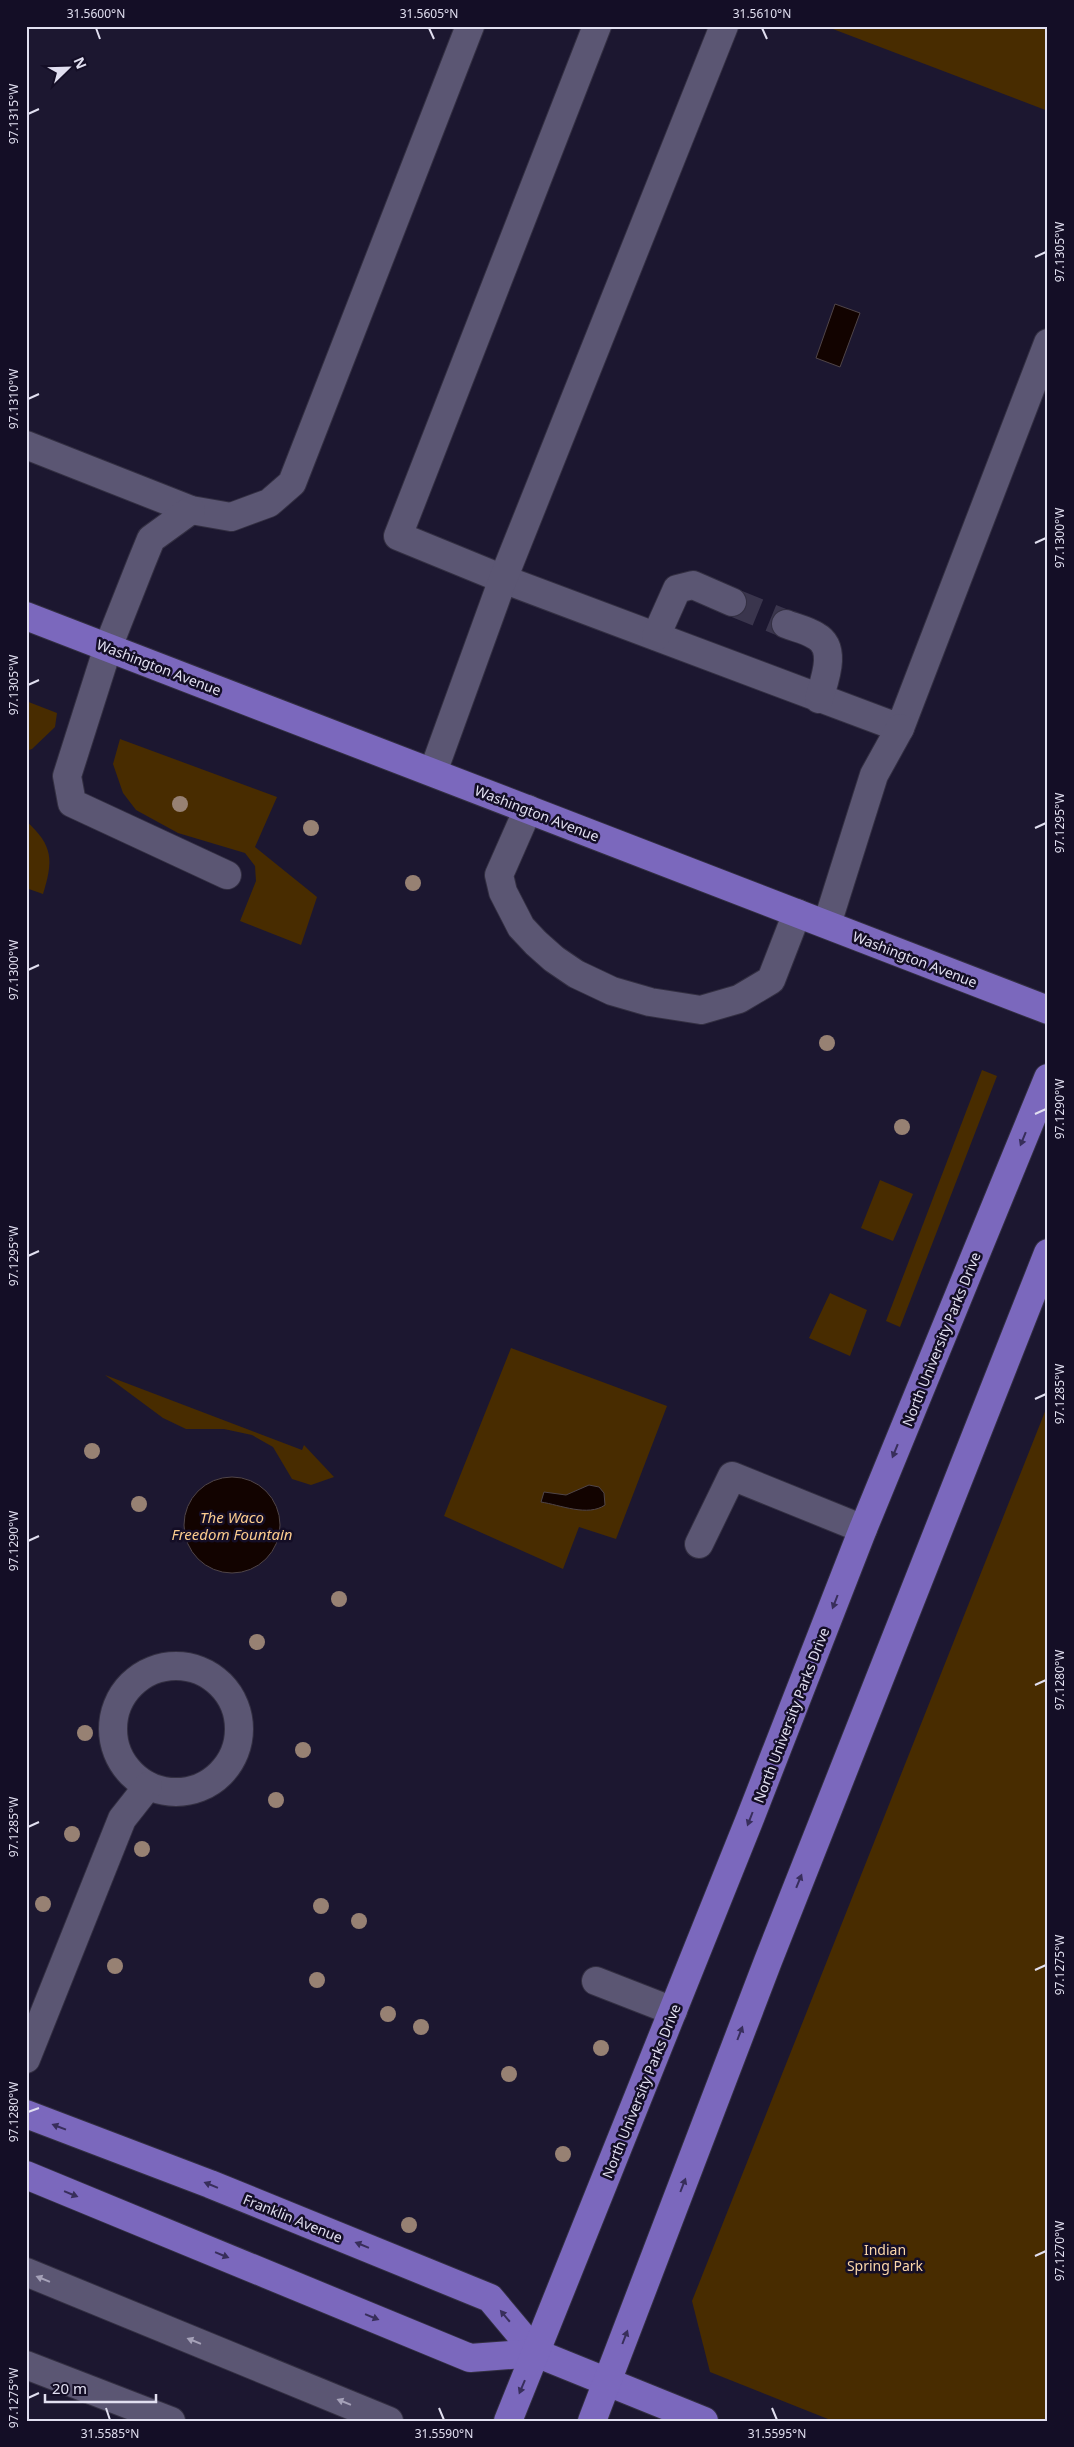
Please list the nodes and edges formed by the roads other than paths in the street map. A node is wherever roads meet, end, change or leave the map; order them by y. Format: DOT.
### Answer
graph roads {
  1 [pos="470,26"];
  2 [pos="597,26"];
  3 [pos="724,26"];
  4 [pos="1048,343"];
  5 [pos="26,445"];
  6 [pos="191,510"];
  7 [pos="503,579"];
  8 [pos="732,602"];
  9 [pos="26,616"];
  10 [pos="786,624"];
  11 [pos="656,636"];
  12 [pos="108,647"];
  13 [pos="820,699"];
  14 [pos="900,728"];
  15 [pos="433,772"];
  16 [pos="528,809"];
  17 [pos="227,876"];
  18 [pos="797,913"];
  19 [pos="827,924"];
  20 [pos="1048,1010"];
  21 [pos="1048,1078"];
  22 [pos="1048,1253"];
  23 [pos="863,1529"];
  24 [pos="699,1544"];
  25 [pos="148,1786"];
  26 [pos="596,1981"];
  27 [pos="674,2011"];
  28 [pos="26,2060"];
  29 [pos="26,2114"];
  30 [pos="26,2175"];
  31 [pos="26,2272"];
  32 [pos="536,2353"];
  33 [pos="26,2365"];
  34 [pos="607,2382"];
  35 [pos="171,2421"];
  36 [pos="389,2421"];
  37 [pos="508,2421"];
  38 [pos="592,2421"];
  39 [pos="704,2421"];
  1 -- 6 [label="lane"];
  2 -- 7 [label="lane"];
  3 -- 7 [label="lane"];
  4 -- 14 [label="lane"];
  5 -- 6 [label="lane"];
  6 -- 12 [label="lane"];
  7 -- 11 [label="lane"];
  7 -- 15 [label="lane"];
  8 -- 11 [label="lane"];
  9 -- 12 [label="main road, Washington Avenue"];
  10 -- 13 [label="lane"];
  11 -- 13 [label="lane"];
  12 -- 15 [label="main road, Washington Avenue"];
  12 -- 17 [label="lane"];
  13 -- 14 [label="lane"];
  14 -- 19 [label="lane"];
  15 -- 16 [label="main road, Washington Avenue"];
  16 -- 18 [label="main road, Washington Avenue"];
  16 -- 18 [label="lane"];
  18 -- 19 [label="main road, Washington Avenue"];
  19 -- 20 [label="main road, Washington Avenue"];
  21 -- 23 [label="main road, North University Parks Drive, one-way"];
  34 -- 22 [label="main road, one-way"];
  23 -- 24 [label="lane"];
  23 -- 27 [label="main road, North University Parks Drive, one-way"];
  25 -- 25 [label="lane"];
  25 -- 28 [label="lane"];
  26 -- 27 [label="lane"];
  27 -- 32 [label="main road, North University Parks Drive"];
  32 -- 29 [label="main road, Franklin Avenue, one-way"];
  30 -- 32 [label="main road, Franklin Avenue, one-way"];
  36 -- 31 [label="lane, one-way"];
  32 -- 34 [label="main road, Franklin Avenue"];
  32 -- 37 [label="main road, North University Parks Drive, one-way"];
  33 -- 35 [label="lane"];
  34 -- 38 [label="main road"];
  34 -- 39 [label="main road, Franklin Avenue"];
}
